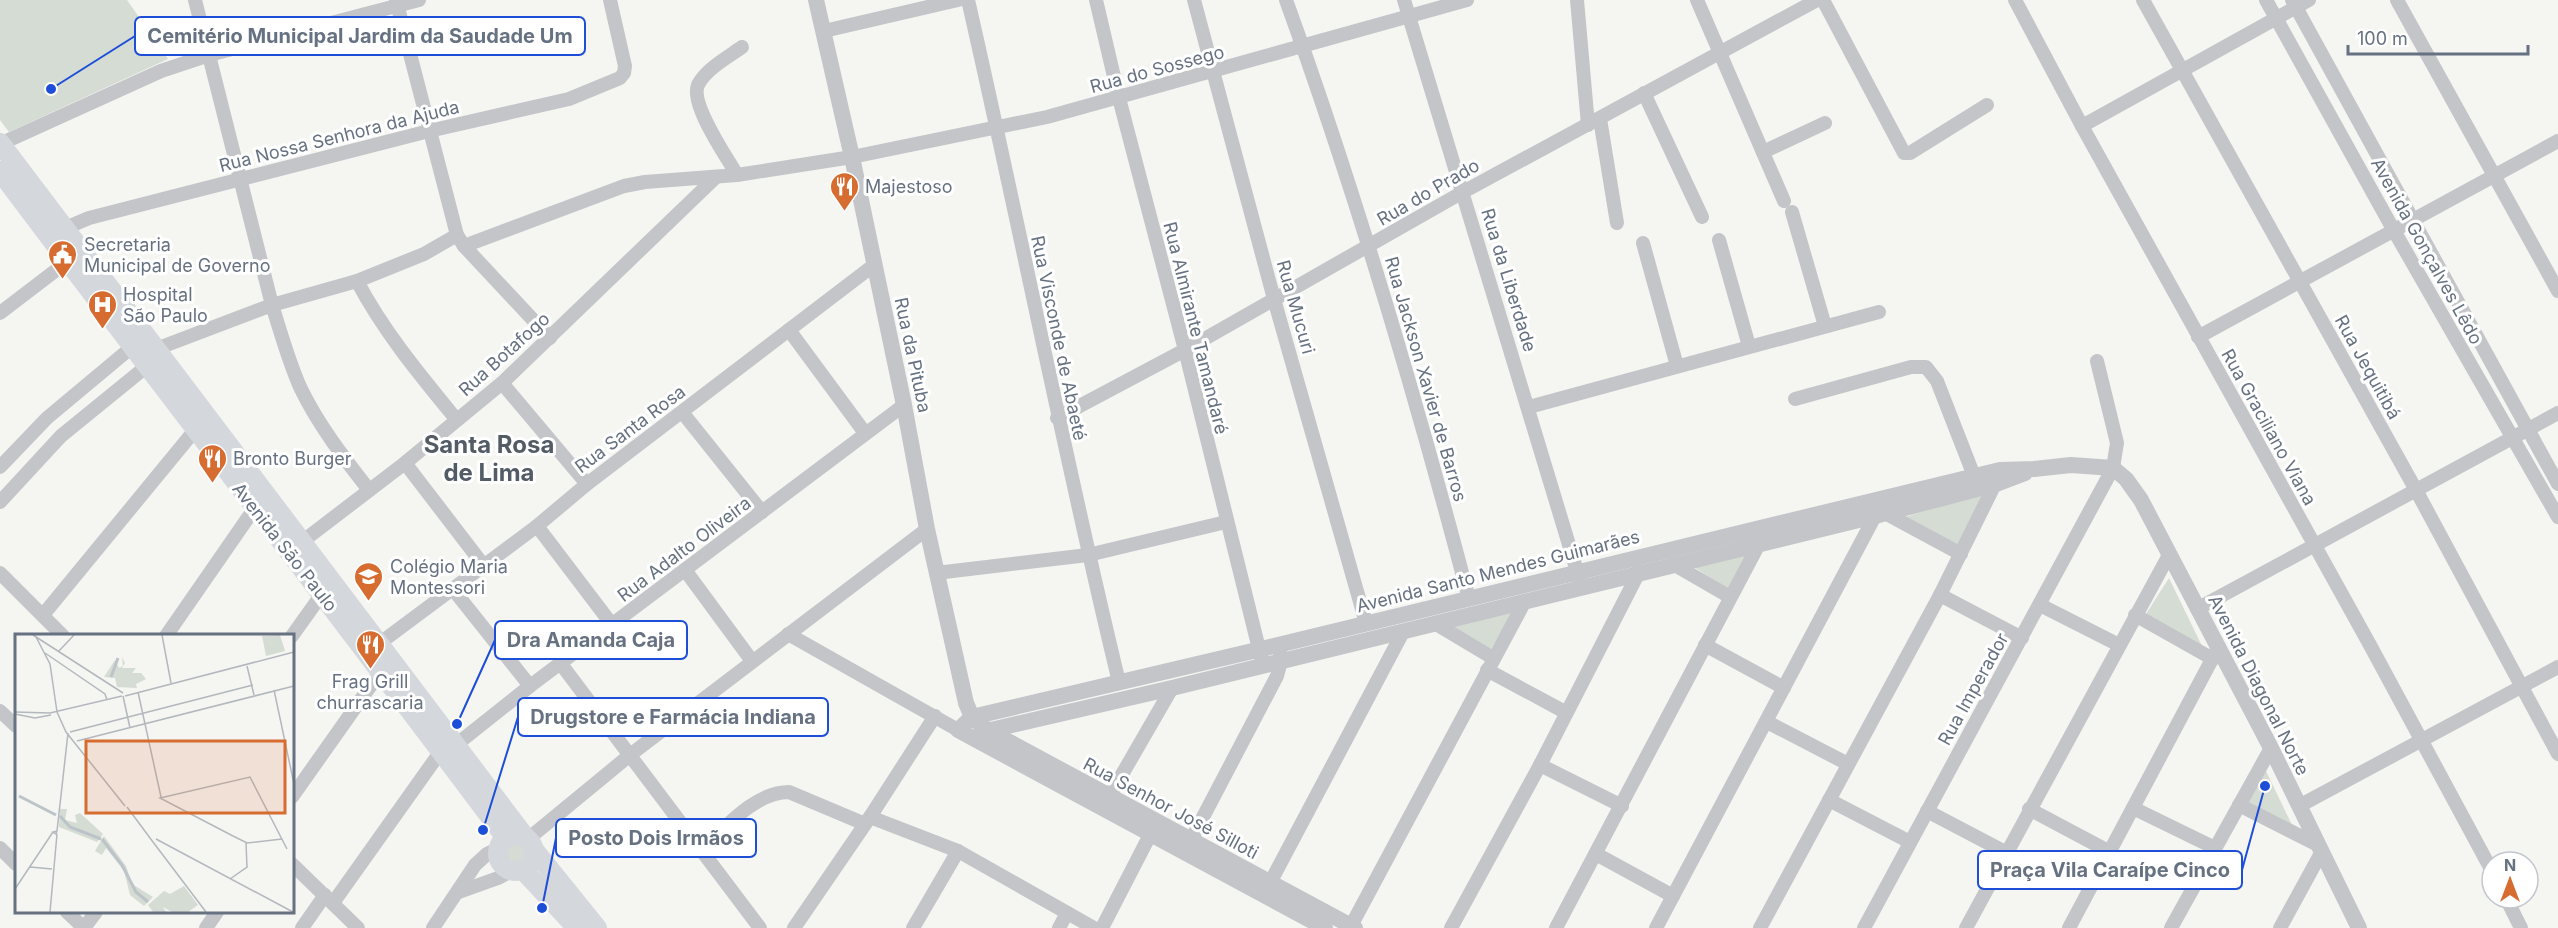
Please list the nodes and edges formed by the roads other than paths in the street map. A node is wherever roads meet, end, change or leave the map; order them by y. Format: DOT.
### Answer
graph roads {
  1 [pos="195,0"];
  2 [pos="419,0"];
  3 [pos="610,0"];
  4 [pos="816,0"];
  5 [pos="958,0"];
  6 [pos="968,0"];
  7 [pos="1096,0"];
  8 [pos="1194,0"];
  9 [pos="1286,0"];
  10 [pos="1404,0"];
  11 [pos="1467,0"];
  12 [pos="1577,0"];
  13 [pos="1697,0"];
  14 [pos="1817,0"];
  15 [pos="1823,0"];
  16 [pos="2015,0"];
  17 [pos="2143,0"];
  18 [pos="2266,0"];
  19 [pos="2309,0"];
  20 [pos="2397,0"];
  21 [pos="396,3"];
  22 [pos="2294,3"];
  23 [pos="1409,17"];
  24 [pos="2277,19"];
  25 [pos="824,31"];
  26 [pos="1303,46"];
  27 [pos="742,47"];
  28 [pos="1720,52"];
  29 [pos="209,55"];
  30 [pos="1214,72"];
  31 [pos="2182,72"];
  32 [pos="1644,93"];
  33 [pos="1119,98"];
  34 [pos="1987,105"];
  35 [pos="1594,122"];
  36 [pos="1825,123"];
  37 [pos="2082,126"];
  38 [pos="998,128"];
  39 [pos="429,131"];
  40 [pos="2558,141"];
  41 [pos="0,143"];
  42 [pos="1763,152"];
  43 [pos="852,158"];
  44 [pos="0,172"];
  45 [pos="2494,174"];
  46 [pos="737,175"];
  47 [pos="715,178"];
  48 [pos="241,180"];
  49 [pos="1463,192"];
  50 [pos="1702,217"];
  51 [pos="2414,219"];
  52 [pos="1617,223"];
  53 [pos="63,229"];
  54 [pos="2393,229"];
  55 [pos="1719,240"];
  56 [pos="460,241"];
  57 [pos="1643,243"];
  58 [pos="1368,247"];
  59 [pos="68,261"];
  60 [pos="874,265"];
  61 [pos="357,281"];
  62 [pos="2300,281"];
  63 [pos="2558,291"];
  64 [pos="1274,299"];
  65 [pos="272,305"];
  66 [pos="1879,312"];
  67 [pos="0,313"];
  68 [pos="1825,326"];
  69 [pos="789,330"];
  70 [pos="2198,337"];
  71 [pos="550,338"];
  72 [pos="1749,346"];
  73 [pos="132,347"];
  74 [pos="1185,350"];
  75 [pos="152,358"];
  76 [pos="2097,361"];
  77 [pos="1677,366"];
  78 [pos="502,383"];
  79 [pos="1795,399"];
  80 [pos="904,405"];
  81 [pos="1529,407"];
  82 [pos="682,412"];
  83 [pos="2558,413"];
  84 [pos="47,418"];
  85 [pos="1057,418"];
  86 [pos="456,419"];
  87 [pos="195,430"];
  88 [pos="2529,430"];
  89 [pos="865,433"];
  90 [pos="61,436"];
  91 [pos="2512,438"];
  92 [pos="405,463"];
  93 [pos="0,467"];
  94 [pos="2113,468"];
  95 [pos="1974,476"];
  96 [pos="1998,477"];
  97 [pos="587,484"];
  98 [pos="2558,484"];
  99 [pos="369,490"];
  100 [pos="2416,490"];
  101 [pos="0,502"];
  102 [pos="254,509"];
  103 [pos="762,512"];
  104 [pos="1880,514"];
  105 [pos="2558,517"];
  106 [pos="1226,522"];
  107 [pos="537,526"];
  108 [pos="927,528"];
  109 [pos="303,541"];
  110 [pos="1759,544"];
  111 [pos="2314,546"];
  112 [pos="1961,554"];
  113 [pos="1088,555"];
  114 [pos="2169,555"];
  115 [pos="1673,564"];
  116 [pos="484,566"];
  117 [pos="685,570"];
  118 [pos="1639,572"];
  119 [pos="0,573"];
  120 [pos="936,573"];
  121 [pos="1580,579"];
  122 [pos="452,588"];
  123 [pos="322,594"];
  124 [pos="1940,595"];
  125 [pos="1731,597"];
  126 [pos="1469,599"];
  127 [pos="1525,601"];
  128 [pos="2040,605"];
  129 [pos="2197,609"];
  130 [pos="43,615"];
  131 [pos="2135,615"];
  132 [pos="1366,623"];
  133 [pos="1436,624"];
  134 [pos="613,626"];
  135 [pos="1402,632"];
  136 [pos="61,634"];
  137 [pos="167,634"];
  138 [pos="293,634"];
  139 [pos="788,634"];
  140 [pos="2022,638"];
  141 [pos="380,643"];
  142 [pos="1705,645"];
  143 [pos="2120,645"];
  144 [pos="1280,653"];
  145 [pos="2216,653"];
  146 [pos="1261,657"];
  147 [pos="752,661"];
  148 [pos="561,664"];
  149 [pos="1490,664"];
  150 [pos="2558,667"];
  151 [pos="381,670"];
  152 [pos="1119,682"];
  153 [pos="530,686"];
  154 [pos="2522,686"];
  155 [pos="1172,688"];
  156 [pos="1784,688"];
  157 [pos="0,711"];
  158 [pos="1565,712"];
  159 [pos="935,716"];
  160 [pos="972,717"];
  161 [pos="1767,722"];
  162 [pos="15,725"];
  163 [pos="987,730"];
  164 [pos="964,733"];
  165 [pos="2421,740"];
  166 [pos="449,747"];
  167 [pos="2271,748"];
  168 [pos="2558,754"];
  169 [pos="630,755"];
  170 [pos="1848,764"];
  171 [pos="1540,765"];
  172 [pos="294,794"];
  173 [pos="1109,797"];
  174 [pos="1829,800"];
  175 [pos="2239,805"];
  176 [pos="1622,806"];
  177 [pos="2299,806"];
  178 [pos="2133,808"];
  179 [pos="2030,809"];
  180 [pos="1927,811"];
  181 [pos="868,820"];
  182 [pos="1151,833"];
  183 [pos="1191,840"];
  184 [pos="529,842"];
  185 [pos="1910,842"];
  186 [pos="501,844"];
  187 [pos="0,848"];
  188 [pos="2216,848"];
  189 [pos="701,849"];
  190 [pos="2318,849"];
  191 [pos="958,850"];
  192 [pos="2481,850"];
  193 [pos="2110,852"];
  194 [pos="2007,854"];
  195 [pos="1596,855"];
  196 [pos="15,863"];
  197 [pos="294,866"];
  198 [pos="517,871"];
  199 [pos="1269,883"];
  200 [pos="459,892"];
  201 [pos="1673,896"];
  202 [pos="329,899"];
  203 [pos="2512,910"];
  204 [pos="68,913"];
  205 [pos="95,913"];
  206 [pos="216,913"];
  207 [pos="1066,913"];
  208 [pos="1353,927"];
  209 [pos="84,928"];
  210 [pos="206,928"];
  211 [pos="302,928"];
  212 [pos="358,928"];
  213 [pos="433,928"];
  214 [pos="577,928"];
  215 [pos="597,928"];
  216 [pos="760,928"];
  217 [pos="794,928"];
  218 [pos="913,928"];
  219 [pos="1059,928"];
  220 [pos="1094,928"];
  221 [pos="1102,928"];
  222 [pos="1325,928"];
  223 [pos="1451,928"];
  224 [pos="1556,928"];
  225 [pos="1657,928"];
  226 [pos="1760,928"];
  227 [pos="1864,928"];
  228 [pos="1966,928"];
  229 [pos="2069,928"];
  230 [pos="2171,928"];
  231 [pos="2280,928"];
  232 [pos="2359,928"];
  233 [pos="2521,928"];
  1 -- 29 [label="street"];
  2 -- 21 [label="street"];
  3 -- 39 [label="street, Rua Nossa Senhora da Ajuda"];
  4 -- 25 [label="street, Rua da Pituba"];
  5 -- 25 [label="street"];
  6 -- 38 [label="street, Rua Visconde de Abaeté"];
  7 -- 33 [label="street, Rua Almirante Tamandaré"];
  8 -- 30 [label="street, Rua Mucuri"];
  9 -- 26 [label="street, Rua Jackson Xavier de Barros"];
  10 -- 23 [label="street, Rua da Liberdade"];
  11 -- 23 [label="street, Rua do Sossego"];
  12 -- 35 [label="street"];
  13 -- 28 [label="street"];
  14 -- 28 [label="street, Rua do Prado"];
  15 -- 34 [label="street"];
  16 -- 37 [label="street, Rua Graciliano Viana"];
  17 -- 31 [label="street, Rua Jequitibá"];
  18 -- 24 [label="street, Avenida Gonçalves Lêdo"];
  19 -- 22 [label="street"];
  20 -- 45 [label="street"];
  21 -- 29 [label="street"];
  21 -- 39 [label="street"];
  22 -- 24 [label="street"];
  22 -- 51 [label="street, Avenida Gonçalves Lêdo"];
  23 -- 26 [label="street, Rua do Sossego"];
  23 -- 49 [label="street, Rua da Liberdade"];
  24 -- 31 [label="street"];
  24 -- 54 [label="street, Avenida Gonçalves Lêdo"];
  25 -- 43 [label="street, Rua da Pituba"];
  26 -- 30 [label="street, Rua do Sossego"];
  26 -- 58 [label="street, Rua Jackson Xavier de Barros"];
  27 -- 46 [label="street"];
  28 -- 32 [label="street, Rua do Prado"];
  28 -- 42 [label="street"];
  29 -- 41 [label="street"];
  29 -- 48 [label="street"];
  30 -- 33 [label="street, Rua do Sossego"];
  30 -- 64 [label="street, Rua Mucuri"];
  31 -- 37 [label="street"];
  31 -- 62 [label="street, Rua Jequitibá"];
  32 -- 35 [label="street, Rua do Prado"];
  32 -- 50 [label="street"];
  33 -- 38 [label="street, Rua do Sossego"];
  33 -- 74 [label="street, Rua Almirante Tamandaré"];
  35 -- 49 [label="street, Rua do Prado"];
  35 -- 52 [label="street"];
  36 -- 42 [label="street"];
  37 -- 70 [label="street, Rua Graciliano Viana"];
  38 -- 43 [label="street, Rua do Sossego"];
  38 -- 85 [label="street, Rua Visconde de Abaeté"];
  39 -- 48 [label="street, Rua Nossa Senhora da Ajuda"];
  39 -- 56 [label="street"];
  40 -- 45 [label="street"];
  41 -- 53 [label="main road, Avenida São Paulo"];
  42 -- 68 [label="street"];
  43 -- 46 [label="street, Rua do Sossego"];
  43 -- 60 [label="street, Rua da Pituba"];
  44 -- 59 [label="main road, Avenida São Paulo"];
  45 -- 51 [label="street"];
  45 -- 63 [label="street"];
  46 -- 47 [label="street, Rua do Sossego"];
  47 -- 56 [label="street, Rua do Sossego"];
  47 -- 71 [label="street, Rua Botafogo"];
  48 -- 53 [label="street, Rua Nossa Senhora da Ajuda"];
  48 -- 65 [label="street"];
  49 -- 58 [label="street, Rua do Prado"];
  49 -- 81 [label="street, Rua da Liberdade"];
  51 -- 54 [label="street"];
  51 -- 88 [label="street, Avenida Gonçalves Lêdo"];
  53 -- 75 [label="main road, Avenida São Paulo"];
  54 -- 62 [label="street"];
  54 -- 91 [label="street, Avenida Gonçalves Lêdo"];
  55 -- 72 [label="street"];
  56 -- 61 [label="street, Rua do Sossego"];
  56 -- 71 [label="street"];
  57 -- 77 [label="street"];
  58 -- 64 [label="street, Rua do Prado"];
  58 -- 126 [label="street, Rua Jackson Xavier de Barros"];
  59 -- 67 [label="street"];
  59 -- 73 [label="main road, Avenida São Paulo"];
  60 -- 69 [label="street, Rua Santa Rosa"];
  60 -- 80 [label="street, Rua da Pituba"];
  61 -- 65 [label="street, Rua do Sossego"];
  61 -- 86 [label="street"];
  62 -- 70 [label="street"];
  62 -- 100 [label="street, Rua Jequitibá"];
  64 -- 74 [label="street, Rua do Prado"];
  64 -- 132 [label="street, Rua Mucuri"];
  65 -- 75 [label="street, Rua do Sossego"];
  65 -- 99 [label="street"];
  66 -- 68 [label="street"];
  68 -- 72 [label="street"];
  69 -- 82 [label="street, Rua Santa Rosa"];
  69 -- 89 [label="street"];
  70 -- 111 [label="street, Rua Graciliano Viana"];
  71 -- 78 [label="street, Rua Botafogo"];
  72 -- 77 [label="street"];
  73 -- 75 [label="main road, Avenida São Paulo"];
  73 -- 84 [label="street"];
  74 -- 85 [label="street, Rua do Prado"];
  74 -- 106 [label="street, Rua Almirante Tamandaré"];
  75 -- 87 [label="main road, Avenida São Paulo"];
  75 -- 90 [label="street, Rua do Sossego"];
  75 -- 109 [label="main road, Avenida São Paulo"];
  76 -- 94 [label="street"];
  77 -- 81 [label="street"];
  78 -- 86 [label="street, Rua Botafogo"];
  78 -- 97 [label="street"];
  79 -- 95 [label="street"];
  80 -- 89 [label="street, Rua Adalto Oliveira"];
  80 -- 108 [label="street, Rua da Pituba"];
  81 -- 121 [label="street, Rua da Liberdade"];
  82 -- 97 [label="street, Rua Santa Rosa"];
  82 -- 103 [label="street"];
  83 -- 88 [label="street"];
  84 -- 90 [label="street"];
  84 -- 93 [label="street"];
  85 -- 113 [label="street, Rua Visconde de Abaeté"];
  86 -- 92 [label="street, Rua Botafogo"];
  87 -- 102 [label="main road, Avenida São Paulo"];
  87 -- 130 [label="street"];
  88 -- 91 [label="street"];
  88 -- 98 [label="street, Avenida Gonçalves Lêdo"];
  89 -- 103 [label="street, Rua Adalto Oliveira"];
  90 -- 101 [label="street, Rua do Sossego"];
  91 -- 100 [label="street"];
  91 -- 105 [label="street, Avenida Gonçalves Lêdo"];
  92 -- 99 [label="street, Rua Botafogo"];
  92 -- 116 [label="street"];
  94 -- 96 [label="street, Avenida Santo Mendes Guimarães"];
  94 -- 114 [label="street, Avenida Diagonal Norte"];
  94 -- 128 [label="street, Rua Imperador"];
  95 -- 96 [label="street, Avenida Santo Mendes Guimarães"];
  95 -- 121 [label="street, Avenida Santo Mendes Guimarães"];
  96 -- 104 [label="street, Avenida Santo Mendes Guimarães"];
  96 -- 112 [label="street"];
  97 -- 107 [label="street, Rua Santa Rosa"];
  99 -- 109 [label="street, Rua Botafogo"];
  100 -- 111 [label="street"];
  100 -- 154 [label="street, Rua Jequitibá"];
  102 -- 123 [label="main road, Avenida São Paulo"];
  102 -- 137 [label="street"];
  103 -- 117 [label="street, Rua Adalto Oliveira"];
  104 -- 110 [label="street, Avenida Santo Mendes Guimarães"];
  104 -- 112 [label="street"];
  104 -- 156 [label="street"];
  106 -- 113 [label="street"];
  106 -- 146 [label="street, Rua Almirante Tamandaré"];
  107 -- 116 [label="street, Rua Santa Rosa"];
  107 -- 134 [label="street"];
  108 -- 120 [label="street, Rua da Pituba"];
  108 -- 139 [label="street"];
  109 -- 141 [label="main road, Avenida São Paulo"];
  110 -- 115 [label="street, Avenida Santo Mendes Guimarães"];
  110 -- 125 [label="street"];
  111 -- 129 [label="street"];
  111 -- 165 [label="street, Rua Graciliano Viana"];
  112 -- 124 [label="street"];
  113 -- 120 [label="street"];
  113 -- 152 [label="street, Rua Visconde de Abaeté"];
  114 -- 129 [label="street, Avenida Diagonal Norte"];
  114 -- 131 [label="street"];
  115 -- 118 [label="street, Avenida Santo Mendes Guimarães"];
  115 -- 125 [label="street"];
  116 -- 122 [label="street, Rua Santa Rosa"];
  117 -- 134 [label="street, Rua Adalto Oliveira"];
  117 -- 147 [label="street"];
  118 -- 121 [label="street, Avenida Santo Mendes Guimarães"];
  118 -- 158 [label="street"];
  119 -- 130 [label="street"];
  120 -- 160 [label="street, Rua da Pituba"];
  121 -- 126 [label="street, Avenida Santo Mendes Guimarães"];
  121 -- 127 [label="street, Avenida Santo Mendes Guimarães"];
  122 -- 141 [label="street, Rua Santa Rosa"];
  122 -- 153 [label="street"];
  123 -- 138 [label="street"];
  123 -- 151 [label="main road, Avenida São Paulo"];
  124 -- 140 [label="street"];
  124 -- 170 [label="street"];
  125 -- 142 [label="street"];
  126 -- 132 [label="street, Avenida Santo Mendes Guimarães"];
  127 -- 133 [label="street, Avenida Santo Mendes Guimarães"];
  127 -- 149 [label="street"];
  128 -- 140 [label="street, Rua Imperador"];
  128 -- 143 [label="street"];
  129 -- 145 [label="street, Avenida Diagonal Norte"];
  130 -- 136 [label="street"];
  131 -- 143 [label="street"];
  131 -- 145 [label="street"];
  132 -- 144 [label="street, Avenida Santo Mendes Guimarães"];
  133 -- 135 [label="street, Avenida Santo Mendes Guimarães"];
  133 -- 149 [label="street"];
  134 -- 148 [label="street, Rua Adalto Oliveira"];
  135 -- 144 [label="street, Avenida Santo Mendes Guimarães"];
  135 -- 199 [label="street"];
  139 -- 147 [label="street"];
  139 -- 159 [label="street"];
  140 -- 180 [label="street, Rua Imperador"];
  141 -- 166 [label="main road, Avenida São Paulo"];
  142 -- 156 [label="street"];
  142 -- 176 [label="street"];
  143 -- 179 [label="street"];
  144 -- 146 [label="street, Avenida Santo Mendes Guimarães"];
  144 -- 183 [label="street"];
  145 -- 167 [label="street, Avenida Diagonal Norte"];
  145 -- 178 [label="street"];
  146 -- 152 [label="street, Avenida Santo Mendes Guimarães"];
  146 -- 155 [label="street, Avenida Santo Mendes Guimarães"];
  147 -- 169 [label="street"];
  148 -- 153 [label="street, Rua Adalto Oliveira"];
  148 -- 169 [label="street"];
  149 -- 158 [label="street"];
  149 -- 208 [label="street"];
  150 -- 154 [label="street"];
  151 -- 166 [label="main road, Avenida São Paulo"];
  151 -- 172 [label="street"];
  152 -- 160 [label="street, Avenida Santo Mendes Guimarães"];
  153 -- 166 [label="street, Rua Adalto Oliveira"];
  154 -- 165 [label="street"];
  154 -- 168 [label="street, Rua Jequitibá"];
  155 -- 163 [label="street, Avenida Santo Mendes Guimarães"];
  155 -- 173 [label="street"];
  156 -- 161 [label="street"];
  157 -- 162 [label="street"];
  158 -- 171 [label="street"];
  159 -- 164 [label="street"];
  159 -- 181 [label="street"];
  160 -- 163 [label="street, Rua Senhor José Silloti"];
  160 -- 164 [label="street"];
  161 -- 170 [label="street"];
  161 -- 201 [label="street"];
  163 -- 164 [label="street, Avenida Santo Mendes Guimarães"];
  163 -- 173 [label="street, Rua Senhor José Silloti"];
  164 -- 182 [label="street, Rua Senhor José Silloti"];
  165 -- 177 [label="street"];
  165 -- 192 [label="street, Rua Graciliano Viana"];
  166 -- 184 [label="main road, Avenida São Paulo"];
  166 -- 186 [label="main road, Avenida São Paulo"];
  166 -- 202 [label="street, Rua Adalto Oliveira"];
  167 -- 175 [label="street"];
  167 -- 177 [label="street, Avenida Diagonal Norte"];
  169 -- 184 [label="street"];
  169 -- 189 [label="street"];
  170 -- 174 [label="street"];
  171 -- 176 [label="street"];
  171 -- 223 [label="street"];
  173 -- 183 [label="street, Rua Senhor José Silloti"];
  174 -- 185 [label="street"];
  174 -- 226 [label="street"];
  175 -- 188 [label="street"];
  175 -- 190 [label="street"];
  176 -- 195 [label="street"];
  177 -- 190 [label="street, Avenida Diagonal Norte"];
  178 -- 188 [label="street"];
  178 -- 193 [label="street"];
  179 -- 193 [label="street"];
  179 -- 194 [label="street"];
  180 -- 185 [label="street, Rua Imperador"];
  180 -- 194 [label="street"];
  181 -- 189 [label="street"];
  181 -- 191 [label="street"];
  181 -- 217 [label="street"];
  182 -- 221 [label="street"];
  182 -- 222 [label="street, Rua Senhor José Silloti"];
  183 -- 199 [label="street, Rua Senhor José Silloti"];
  184 -- 186 [label="main road"];
  184 -- 198 [label="main road"];
  184 -- 215 [label="main road, Avenida São Paulo"];
  185 -- 227 [label="street, Rua Imperador"];
  186 -- 198 [label="main road, Avenida São Paulo"];
  186 -- 200 [label="street"];
  187 -- 196 [label="street"];
  188 -- 230 [label="street"];
  189 -- 216 [label="street"];
  190 -- 231 [label="street"];
  190 -- 232 [label="street, Avenida Diagonal Norte"];
  191 -- 207 [label="street"];
  191 -- 218 [label="street"];
  193 -- 229 [label="street"];
  194 -- 228 [label="street"];
  195 -- 201 [label="street"];
  195 -- 224 [label="street"];
  197 -- 202 [label="street"];
  198 -- 200 [label="street"];
  198 -- 214 [label="main road, Avenida São Paulo"];
  199 -- 208 [label="street, Rua Senhor José Silloti"];
  200 -- 213 [label="street"];
  201 -- 225 [label="street"];
  202 -- 211 [label="street, Rua Adalto Oliveira"];
  202 -- 212 [label="street"];
  203 -- 233 [label="street"];
  204 -- 209 [label="street"];
  205 -- 209 [label="street"];
  206 -- 210 [label="street"];
  207 -- 219 [label="street"];
  207 -- 220 [label="street"];
}
